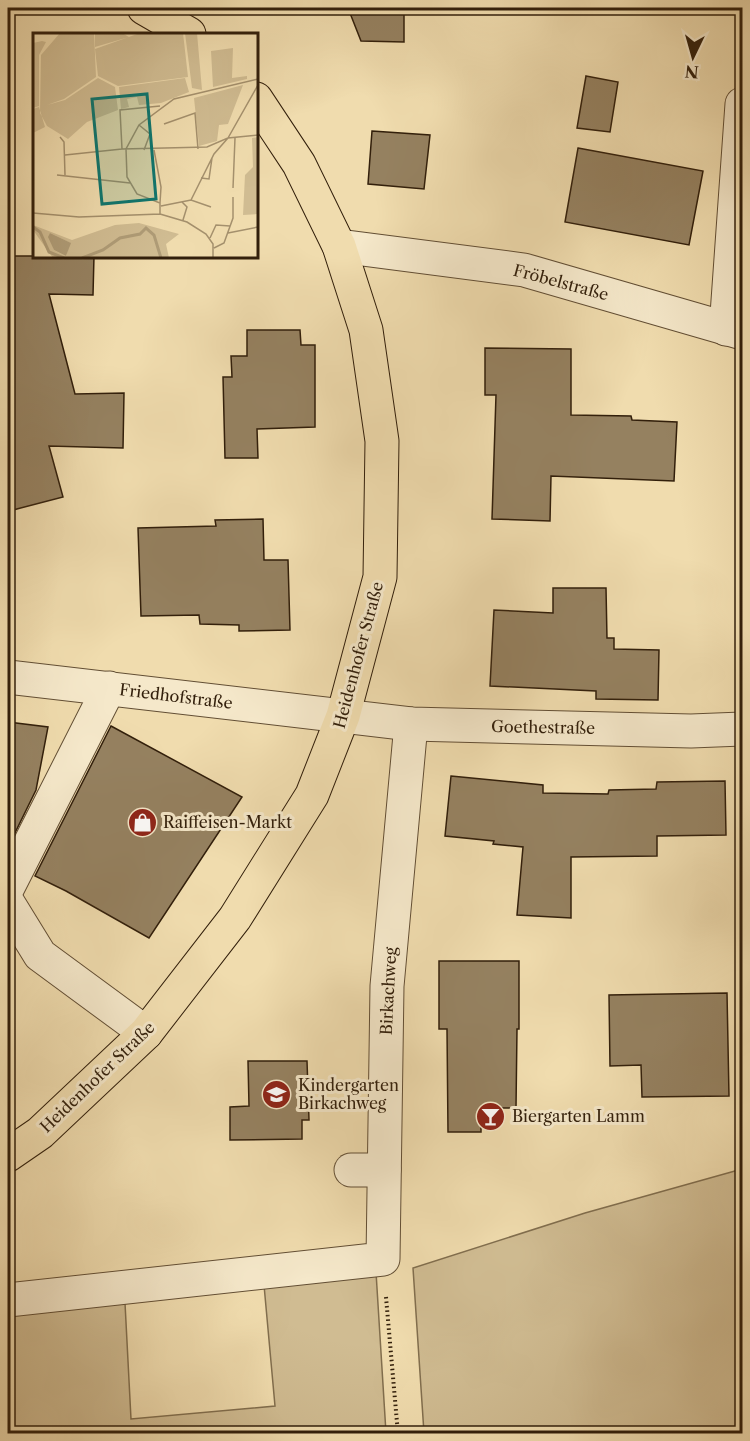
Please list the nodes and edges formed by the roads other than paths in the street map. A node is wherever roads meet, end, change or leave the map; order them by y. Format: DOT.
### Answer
graph roads {
  1 [pos="144,8"];
  2 [pos="187,33"];
  3 [pos="258,102"];
  4 [pos="742,104"];
  5 [pos="339,246"];
  6 [pos="734,331"];
  7 [pos="8,677"];
  8 [pos="109,688"];
  9 [pos="344,716"];
  10 [pos="411,724"];
  11 [pos="742,729"];
  12 [pos="8,887"];
  13 [pos="8,903"];
  14 [pos="146,1033"];
  15 [pos="8,1155"];
  16 [pos="351,1170"];
  17 [pos="384,1170"];
  18 [pos="8,1300"];
  1 -- 2 [label="main road"];
  3 -- 5 [label="main road, Heidenhofer Straße"];
  4 -- 6 [label="street"];
  5 -- 6 [label="street, Fröbelstraße"];
  5 -- 9 [label="main road, Heidenhofer Straße"];
  7 -- 8 [label="street, Friedhofstraße"];
  8 -- 9 [label="street, Friedhofstraße"];
  8 -- 12 [label="street"];
  9 -- 10 [label="street, Goethestraße"];
  9 -- 14 [label="main road, Heidenhofer Straße"];
  10 -- 11 [label="street, Goethestraße"];
  10 -- 17 [label="street, Birkachweg"];
  13 -- 14 [label="street"];
  14 -- 15 [label="main road, Heidenhofer Straße"];
  16 -- 17 [label="street"];
  17 -- 18 [label="street, Birkachweg"];
}
